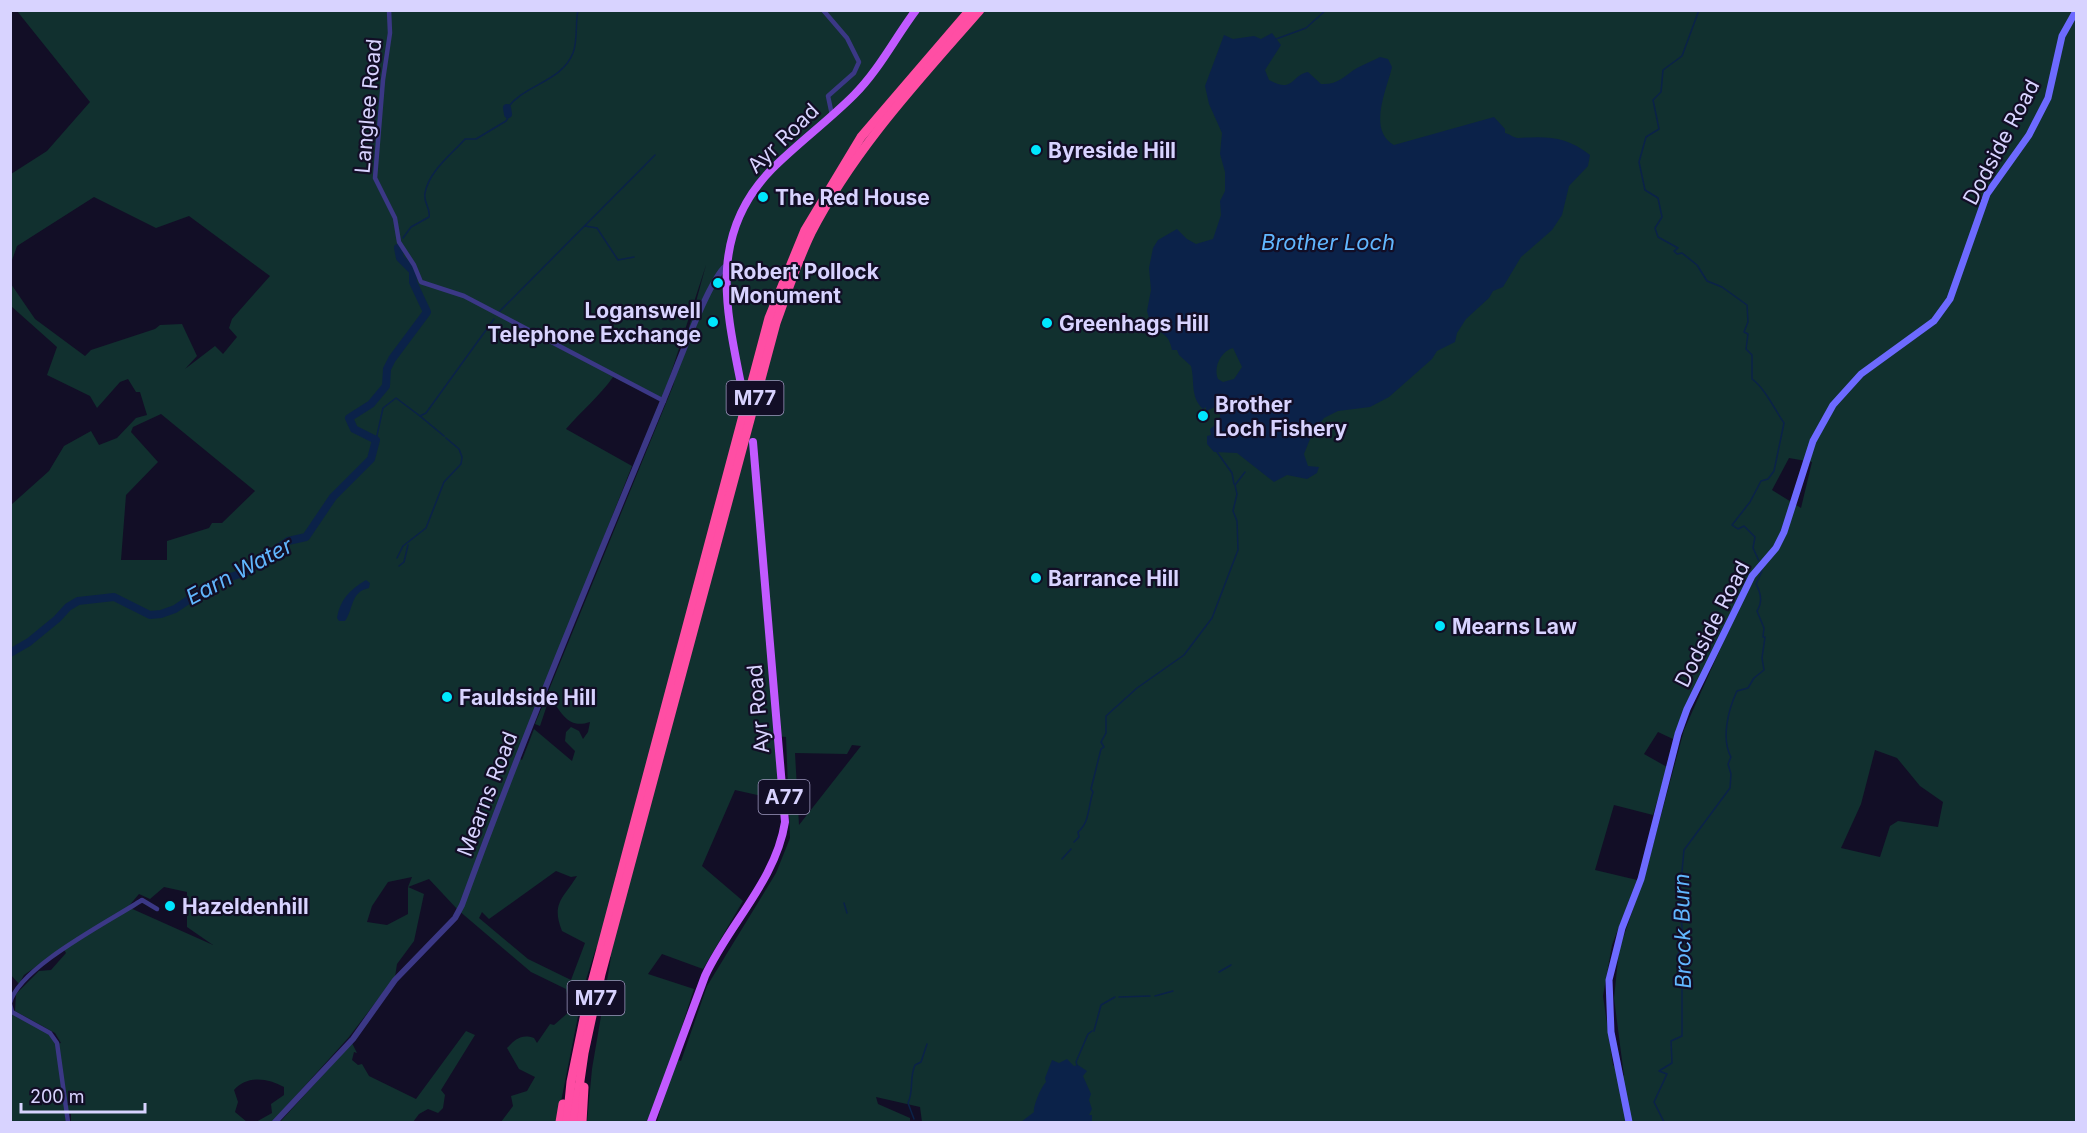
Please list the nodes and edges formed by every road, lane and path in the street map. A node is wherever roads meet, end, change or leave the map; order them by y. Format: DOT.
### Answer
graph roads {
  1 [pos="389,10"];
  2 [pos="823,10"];
  3 [pos="916,10"];
  4 [pos="970,10"];
  5 [pos="980,10"];
  6 [pos="2076,11"];
  7 [pos="832,115"];
  8 [pos="726,266"];
  9 [pos="741,384"];
  10 [pos="664,400"];
  11 [pos="753,442"];
  12 [pos="157,909"];
  13 [pos="599,954"];
  14 [pos="10,1003"];
  15 [pos="594,1004"];
  16 [pos="68,1122"];
  17 [pos="275,1122"];
  18 [pos="560,1122"];
  19 [pos="567,1122"];
  20 [pos="574,1122"];
  21 [pos="582,1122"];
  22 [pos="651,1122"];
  23 [pos="1629,1122"];
  1 -- 10 [label="street, Langlee Road"];
  2 -- 7 [label="street"];
  3 -- 7 [label="main road, Ayr Road"];
  4 -- 13 [label="highway, M77"];
  5 -- 15 [label="highway, M77"];
  6 -- 23 [label="main road, Dodside Road"];
  7 -- 8 [label="main road, Ayr Road"];
  8 -- 9 [label="main road, Ayr Road"];
  8 -- 10 [label="street, Mearns Road"];
  10 -- 17 [label="street, Mearns Road"];
  11 -- 22 [label="main road, Ayr Road / A77"];
  12 -- 14 [label="street"];
  13 -- 18 [label="highway"];
  13 -- 19 [label="highway, M77"];
  14 -- 16 [label="street"];
  15 -- 20 [label="highway, M77"];
  15 -- 21 [label="highway"];
}
